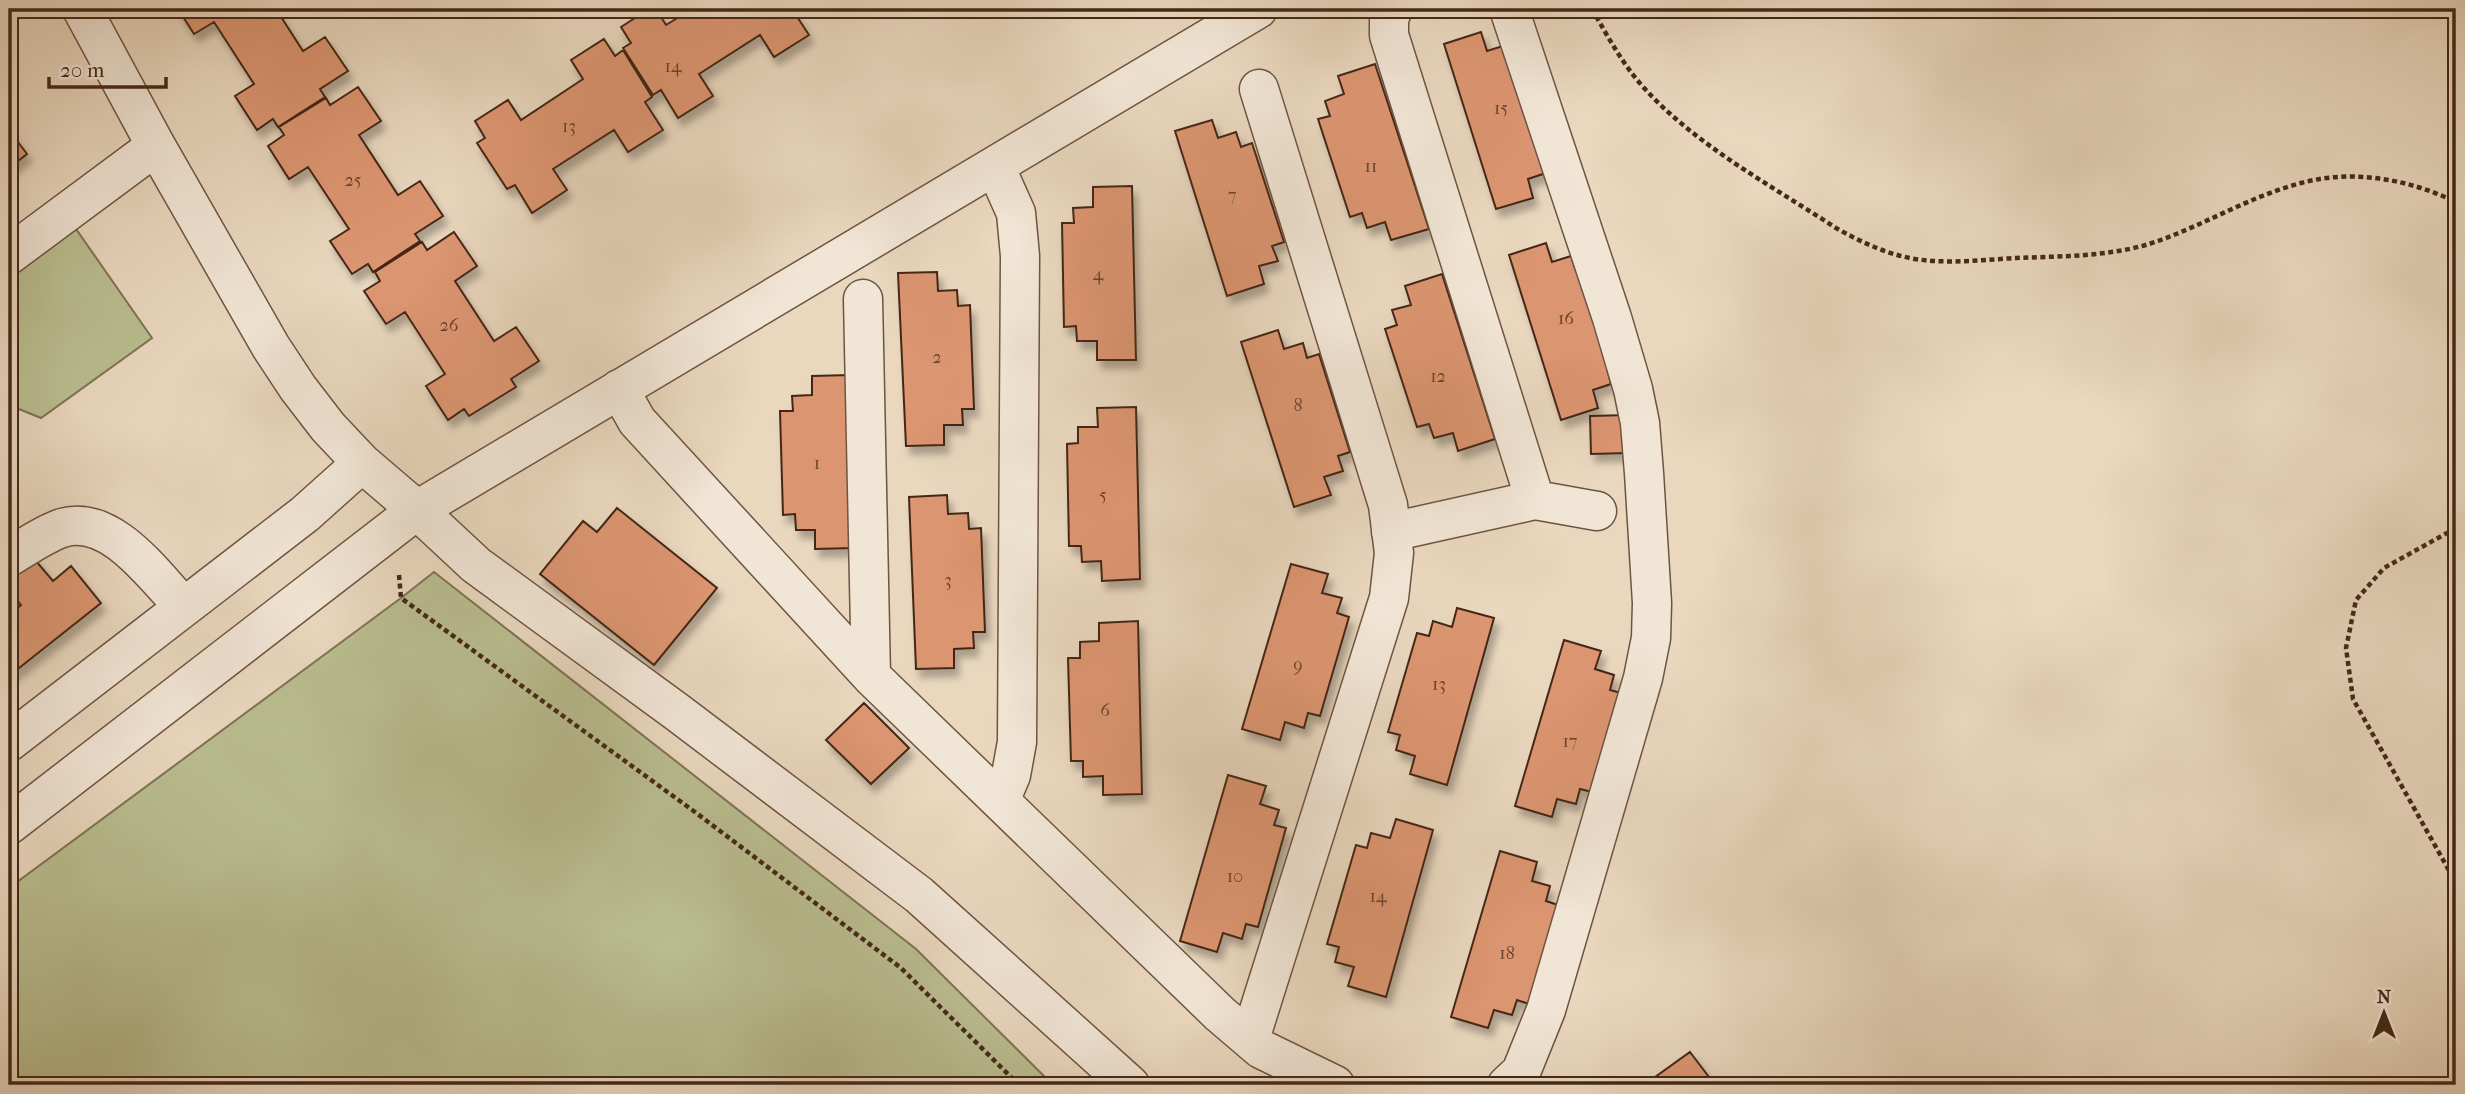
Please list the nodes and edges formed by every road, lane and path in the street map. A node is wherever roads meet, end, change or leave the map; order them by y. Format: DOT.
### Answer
graph roads {
  1 [pos="82,9"];
  2 [pos="1258,9"];
  3 [pos="1393,9"];
  4 [pos="1509,9"];
  5 [pos="1592,9"];
  6 [pos="1259,89"];
  7 [pos="156,146"];
  8 [pos="995,166"];
  9 [pos="2456,202"];
  10 [pos="9,255"];
  11 [pos="863,299"];
  12 [pos="619,389"];
  13 [pos="362,463"];
  14 [pos="1535,500"];
  15 [pos="1597,512"];
  16 [pos="406,519"];
  17 [pos="2456,528"];
  18 [pos="1391,531"];
  19 [pos="9,556"];
  20 [pos="184,607"];
  21 [pos="871,676"];
  22 [pos="9,742"];
  23 [pos="1000,801"];
  24 [pos="9,825"];
  25 [pos="2456,883"];
  26 [pos="1250,1039"];
  27 [pos="1019,1085"];
  28 [pos="1130,1085"];
  29 [pos="1335,1085"];
  30 [pos="1507,1085"];
  1 -- 7 [label="street"];
  2 -- 8 [label="street"];
  3 -- 14 [label="street"];
  4 -- 30 [label="street"];
  5 -- 9 [label="path"];
  6 -- 18 [label="street"];
  7 -- 10 [label="street"];
  7 -- 13 [label="street"];
  8 -- 12 [label="street"];
  8 -- 23 [label="street"];
  11 -- 21 [label="street"];
  12 -- 16 [label="street"];
  12 -- 21 [label="street"];
  13 -- 16 [label="street"];
  13 -- 20 [label="street"];
  14 -- 15 [label="street"];
  14 -- 18 [label="street"];
  16 -- 24 [label="street"];
  16 -- 27 [label="path"];
  16 -- 28 [label="street"];
  17 -- 25 [label="path"];
  18 -- 26 [label="street"];
  19 -- 20 [label="street"];
  20 -- 22 [label="street"];
  21 -- 23 [label="street"];
  23 -- 26 [label="street"];
  26 -- 29 [label="street"];
}
